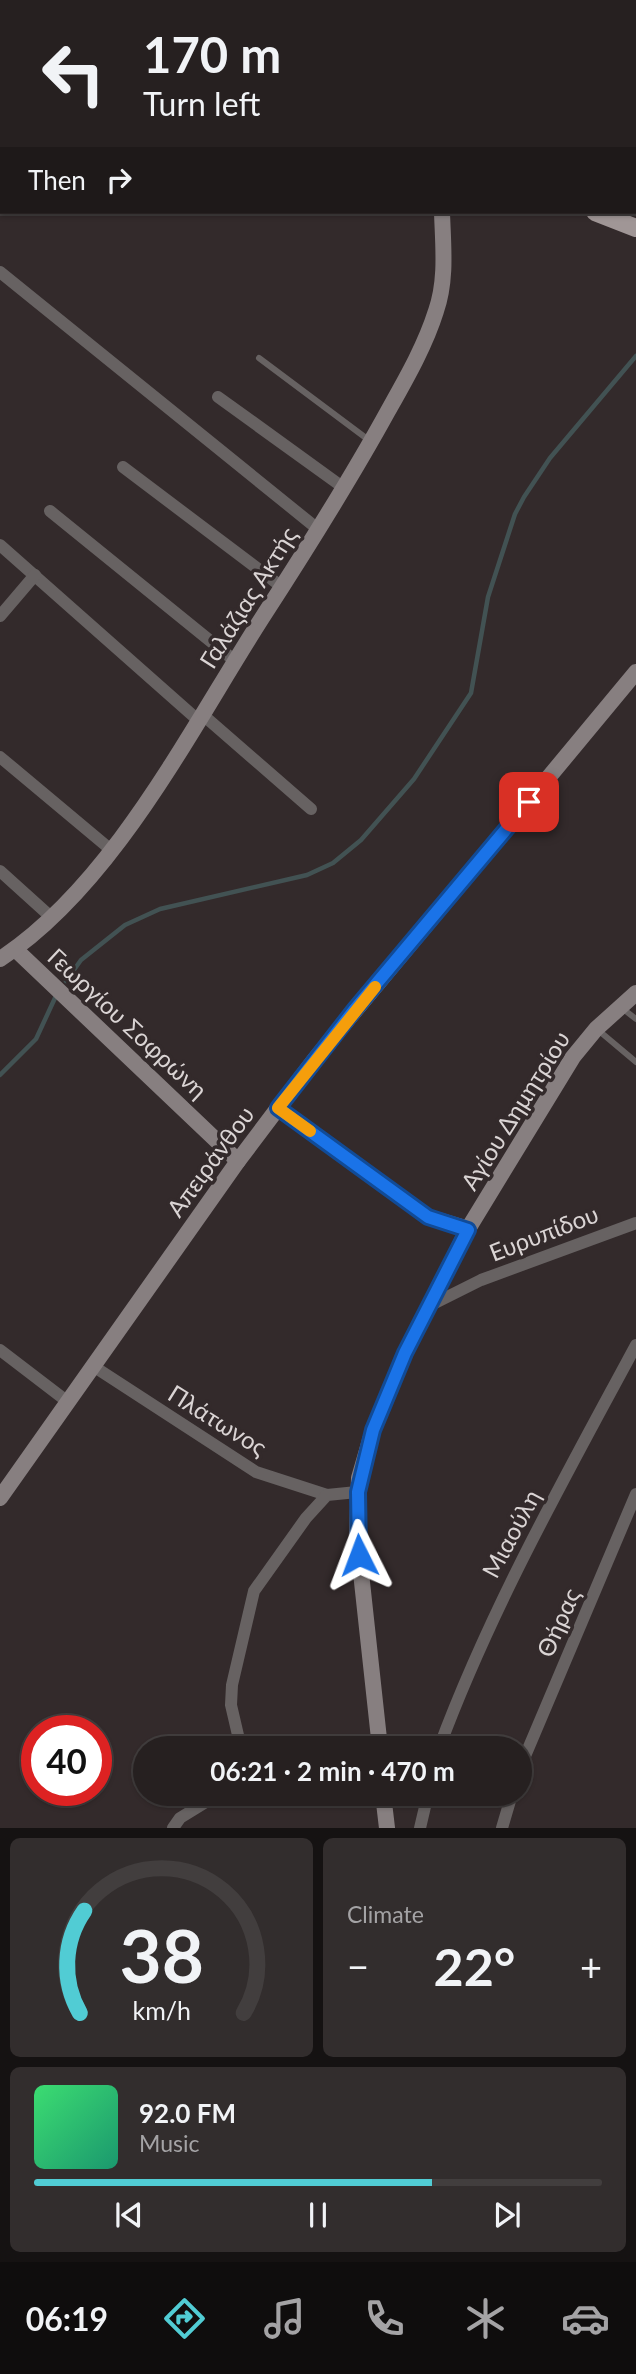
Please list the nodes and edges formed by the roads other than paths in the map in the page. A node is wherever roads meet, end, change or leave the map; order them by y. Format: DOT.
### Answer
graph roads {
  1 [pos="442,214"];
  2 [pos="600,214"];
  3 [pos="602,214"];
  4 [pos="636,221"];
  5 [pos="636,228"];
  6 [pos="0,272"];
  7 [pos="259,358"];
  8 [pos="218,397"];
  9 [pos="371,442"];
  10 [pos="123,467"];
  11 [pos="344,488"];
  12 [pos="50,511"];
  13 [pos="319,530"];
  14 [pos="0,545"];
  15 [pos="35,575"];
  16 [pos="282,587"];
  17 [pos="0,616"];
  18 [pos="234,661"];
  19 [pos="636,672"];
  20 [pos="201,718"];
  21 [pos="0,757"];
  22 [pos="311,809"];
  23 [pos="110,849"];
  24 [pos="0,871"];
  25 [pos="51,917"];
  26 [pos="15,950"];
  27 [pos="0,959"];
  28 [pos="636,993"];
  29 [pos="620,1006"];
  30 [pos="636,1019"];
  31 [pos="596,1028"];
  32 [pos="636,1062"];
  33 [pos="278,1108"];
  34 [pos="238,1161"];
  35 [pos="636,1223"];
  36 [pos="468,1230"];
  37 [pos="429,1306"];
  38 [pos="636,1345"];
  39 [pos="0,1350"];
  40 [pos="93,1366"];
  41 [pos="68,1402"];
  42 [pos="358,1492"];
  43 [pos="636,1494"];
  44 [pos="327,1495"];
  45 [pos="0,1497"];
  46 [pos="623,1531"];
  47 [pos="636,1537"];
  48 [pos="238,1736"];
  49 [pos="379,1736"];
  50 [pos="443,1736"];
  51 [pos="532,1740"];
  52 [pos="200,1806"];
  53 [pos="384,1806"];
  54 [pos="425,1806"];
  55 [pos="508,1806"];
  56 [pos="173,1828"];
  57 [pos="387,1828"];
  58 [pos="420,1828"];
  59 [pos="502,1828"];
  1 -- 9 [label="street, Γαλάζιας Ακτής"];
  2 -- 5 [label="main road"];
  3 -- 4 [label="main road"];
  6 -- 13 [label="street"];
  7 -- 9 [label="lane"];
  8 -- 11 [label="street"];
  9 -- 11 [label="street, Γαλάζιας Ακτής"];
  10 -- 16 [label="street"];
  11 -- 13 [label="street, Γαλάζιας Ακτής"];
  12 -- 18 [label="street"];
  13 -- 16 [label="street, Γαλάζιας Ακτής"];
  14 -- 15 [label="street"];
  15 -- 17 [label="street"];
  15 -- 20 [label="street"];
  16 -- 18 [label="street, Γαλάζιας Ακτής"];
  18 -- 20 [label="street, Γαλάζιας Ακτής"];
  19 -- 33 [label="street, Απειράνθου"];
  20 -- 22 [label="street"];
  20 -- 23 [label="street, Γαλάζιας Ακτής"];
  21 -- 23 [label="street"];
  23 -- 25 [label="street, Γαλάζιας Ακτής"];
  24 -- 25 [label="street"];
  25 -- 26 [label="street, Γαλάζιας Ακτής"];
  26 -- 27 [label="street, Γαλάζιας Ακτής"];
  26 -- 34 [label="street, Γεωργίου Σοφρώνη"];
  28 -- 29 [label="street, Αγίου Δημητρίου"];
  29 -- 30 [label="lane"];
  29 -- 31 [label="street, Αγίου Δημητρίου"];
  31 -- 32 [label="lane"];
  31 -- 36 [label="street, Αγίου Δημητρίου"];
  33 -- 34 [label="street, Απειράνθου"];
  33 -- 36 [label="street"];
  34 -- 40 [label="street, Απειράνθου"];
  35 -- 37 [label="street, Ευρυπίδου"];
  36 -- 37 [label="street, Αγίου Δημητρίου"];
  37 -- 42 [label="street, Αγίου Δημητρίου"];
  38 -- 50 [label="street, Μιαούλη"];
  39 -- 41 [label="street"];
  40 -- 41 [label="street, Απειράνθου"];
  40 -- 44 [label="street, Πλάτωνος"];
  41 -- 45 [label="street, Απειράνθου"];
  42 -- 44 [label="street"];
  42 -- 49 [label="street, Αγίου Δημητρίου"];
  43 -- 46 [label="street, Θήρας"];
  44 -- 48 [label="street"];
  46 -- 47 [label="street"];
  46 -- 51 [label="street, Θήρας"];
  52 -- 56 [label="street"];
  53 -- 57 [label="street"];
  54 -- 58 [label="street"];
  55 -- 59 [label="street"];
}
